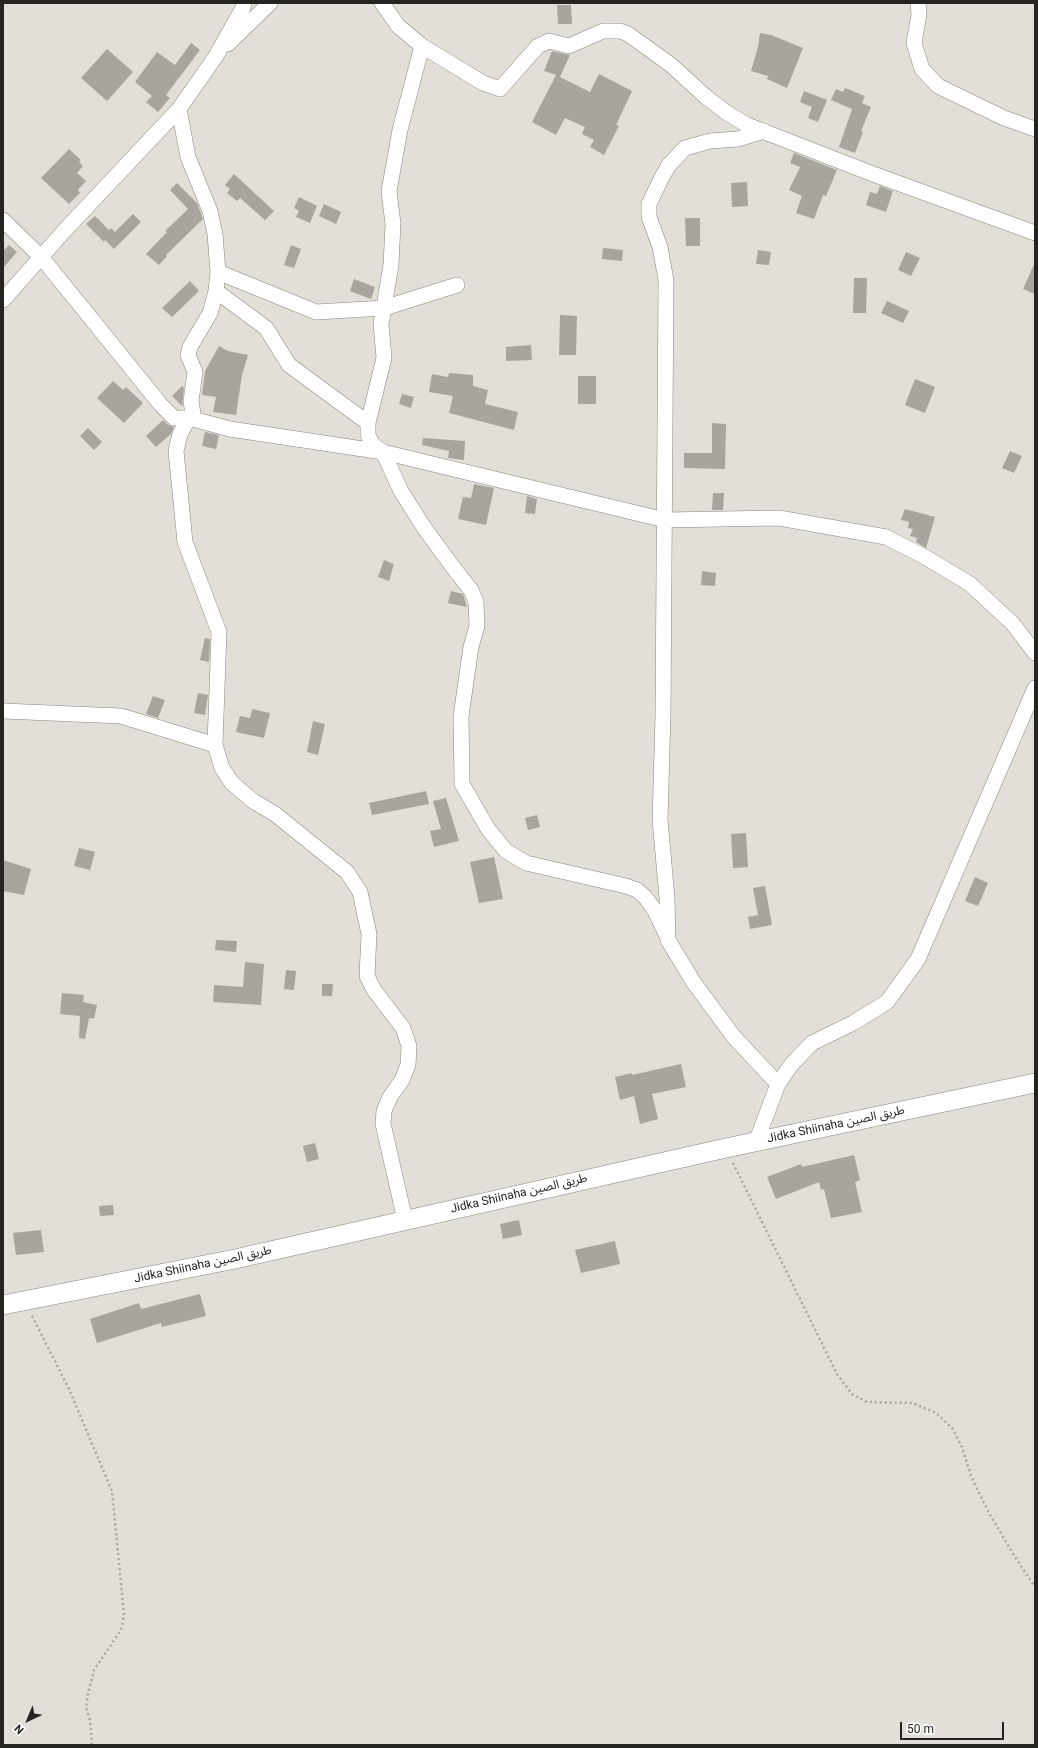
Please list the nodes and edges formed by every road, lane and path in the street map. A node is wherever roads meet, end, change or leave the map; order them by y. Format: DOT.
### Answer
graph roads {
  1 [pos="244,3"];
  2 [pos="270,3"];
  3 [pos="382,3"];
  4 [pos="918,3"];
  5 [pos="422,46"];
  6 [pos="216,56"];
  7 [pos="179,109"];
  8 [pos="1035,129"];
  9 [pos="764,132"];
  10 [pos="3,220"];
  11 [pos="1035,233"];
  12 [pos="42,258"];
  13 [pos="218,272"];
  14 [pos="457,285"];
  15 [pos="216,291"];
  16 [pos="3,300"];
  17 [pos="384,308"];
  18 [pos="189,418"];
  19 [pos="368,423"];
  20 [pos="383,452"];
  21 [pos="665,520"];
  22 [pos="1035,652"];
  23 [pos="1035,688"];
  24 [pos="3,711"];
  25 [pos="215,745"];
  26 [pos="668,940"];
  27 [pos="1035,1083"];
  28 [pos="778,1084"];
  29 [pos="756,1142"];
  30 [pos="726,1148"];
  31 [pos="405,1220"];
  32 [pos="25,1301"];
  33 [pos="3,1305"];
  34 [pos="1035,1587"];
  35 [pos="92,1745"];
  1 -- 6 [label="street"];
  2 -- 6 [label="street"];
  3 -- 5 [label="street"];
  4 -- 8 [label="street"];
  5 -- 9 [label="street"];
  5 -- 17 [label="street"];
  6 -- 7 [label="street"];
  7 -- 12 [label="street"];
  7 -- 13 [label="street"];
  9 -- 11 [label="street"];
  9 -- 21 [label="street"];
  10 -- 12 [label="street"];
  12 -- 16 [label="street"];
  12 -- 18 [label="street"];
  13 -- 15 [label="street"];
  13 -- 17 [label="street"];
  14 -- 17 [label="street"];
  15 -- 18 [label="street"];
  15 -- 19 [label="street"];
  17 -- 19 [label="street"];
  18 -- 20 [label="street"];
  18 -- 25 [label="street"];
  19 -- 20 [label="street"];
  20 -- 21 [label="street"];
  20 -- 26 [label="street"];
  21 -- 22 [label="street"];
  21 -- 26 [label="street"];
  23 -- 28 [label="street"];
  24 -- 25 [label="street"];
  25 -- 31 [label="street"];
  26 -- 28 [label="street"];
  27 -- 29 [label="main road, Jidka Shiinaha طريق الصين"];
  28 -- 29 [label="street"];
  29 -- 30 [label="main road, Jidka Shiinaha طريق الصين"];
  30 -- 31 [label="main road, Jidka Shiinaha طريق الصين"];
  30 -- 34 [label="path"];
  31 -- 32 [label="main road, Jidka Shiinaha طريق الصين"];
  32 -- 33 [label="main road, Jidka Shiinaha طريق الصين"];
  32 -- 35 [label="path"];
}
